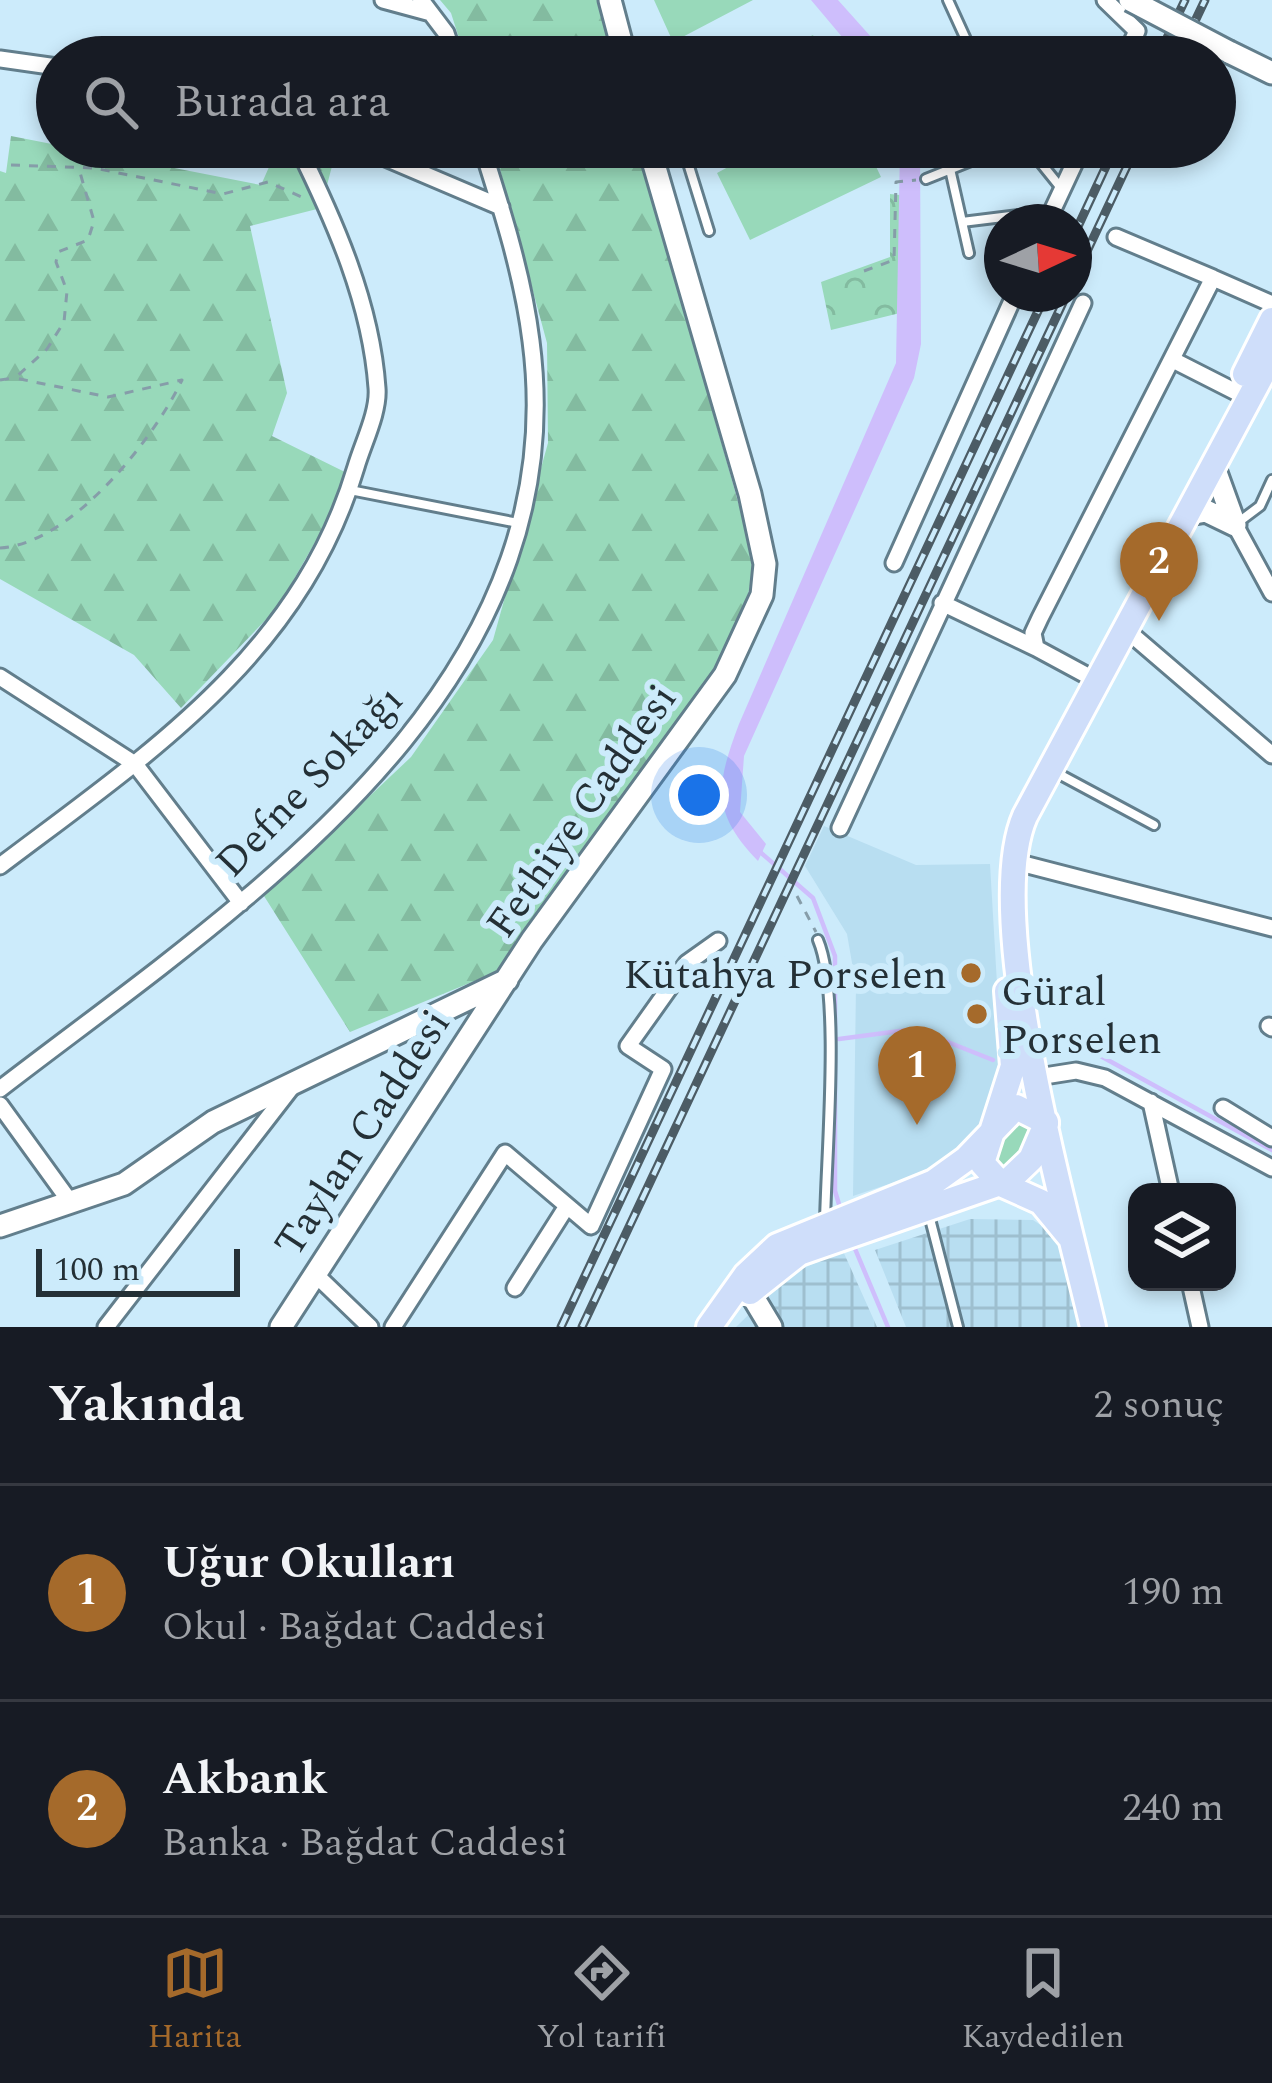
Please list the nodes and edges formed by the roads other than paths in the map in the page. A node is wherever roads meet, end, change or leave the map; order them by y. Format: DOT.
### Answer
graph roads {
  1 [pos="383,0"];
  2 [pos="610,0"];
  3 [pos="948,0"];
  4 [pos="1105,0"];
  5 [pos="1130,0"];
  6 [pos="1155,0"];
  7 [pos="426,6"];
  8 [pos="447,36"];
  9 [pos="619,36"];
  10 [pos="964,36"];
  11 [pos="1135,36"];
  12 [pos="1208,36"];
  13 [pos="1214,36"];
  14 [pos="1236,48"];
  15 [pos="1236,50"];
  16 [pos="0,59"];
  17 [pos="1272,60"];
  18 [pos="36,65"];
  19 [pos="1272,73"];
  20 [pos="308,168"];
  21 [pos="409,168"];
  22 [pos="489,168"];
  23 [pos="655,168"];
  24 [pos="690,168"];
  25 [pos="1045,168"];
  26 [pos="1072,168"];
  27 [pos="953,169"];
  28 [pos="924,180"];
  29 [pos="1062,189"];
  30 [pos="1055,204"];
  31 [pos="501,208"];
  32 [pos="984,219"];
  33 [pos="962,222"];
  34 [pos="709,231"];
  35 [pos="1116,237"];
  36 [pos="968,253"];
  37 [pos="1213,278"];
  38 [pos="1272,304"];
  39 [pos="1007,312"];
  40 [pos="1079,312"];
  41 [pos="1272,320"];
  42 [pos="1272,356"];
  43 [pos="1173,360"];
  44 [pos="1254,394"];
  45 [pos="1214,467"];
  46 [pos="1272,480"];
  47 [pos="349,490"];
  48 [pos="1189,514"];
  49 [pos="520,524"];
  50 [pos="1235,525"];
  51 [pos="894,563"];
  52 [pos="1270,585"];
  53 [pos="942,603"];
  54 [pos="1124,628"];
  55 [pos="1036,648"];
  56 [pos="1086,675"];
  57 [pos="0,677"];
  58 [pos="1272,755"];
  59 [pos="135,764"];
  60 [pos="1050,769"];
  61 [pos="1154,825"];
  62 [pos="840,828"];
  63 [pos="1012,861"];
  64 [pos="0,866"];
  65 [pos="241,903"];
  66 [pos="1272,928"];
  67 [pos="718,940"];
  68 [pos="818,940"];
  69 [pos="507,980"];
  70 [pos="1038,1077"];
  71 [pos="296,1080"];
  72 [pos="0,1089"];
  73 [pos="1150,1102"];
  74 [pos="0,1105"];
  75 [pos="1223,1108"];
  76 [pos="1046,1122"];
  77 [pos="991,1128"];
  78 [pos="1272,1138"];
  79 [pos="1272,1168"];
  80 [pos="1060,1182"];
  81 [pos="1169,1183"];
  82 [pos="1001,1184"];
  83 [pos="959,1199"];
  84 [pos="1041,1202"];
  85 [pos="71,1203"];
  86 [pos="567,1206"];
  87 [pos="927,1208"];
  88 [pos="888,1210"];
  89 [pos="0,1226"];
  90 [pos="832,1228"];
  91 [pos="1074,1243"];
  92 [pos="314,1274"];
  93 [pos="514,1288"];
  94 [pos="1192,1291"];
  95 [pos="750,1292"];
  96 [pos="106,1327"];
  97 [pos="280,1327"];
  98 [pos="370,1327"];
  99 [pos="393,1327"];
  100 [pos="709,1327"];
  101 [pos="725,1327"];
  102 [pos="771,1327"];
  103 [pos="958,1327"];
  104 [pos="1094,1327"];
  105 [pos="1200,1327"];
  1 -- 7 [label="street"];
  2 -- 9 [label="street"];
  3 -- 10 [label="lane"];
  4 -- 11 [label="street"];
  5 -- 12 [label="street, bridge"];
  6 -- 13 [label="street"];
  7 -- 8 [label="street"];
  14 -- 17 [label="street"];
  15 -- 19 [label="street"];
  16 -- 18 [label="street"];
  20 -- 47 [label="street"];
  21 -- 31 [label="street"];
  22 -- 31 [label="street, Defne Sokağı"];
  23 -- 69 [label="street, Fethiye Caddesi"];
  24 -- 34 [label="lane"];
  25 -- 29 [label="lane"];
  26 -- 29 [label="street"];
  27 -- 28 [label="lane"];
  27 -- 33 [label="lane"];
  29 -- 30 [label="street"];
  31 -- 49 [label="street, Defne Sokağı"];
  32 -- 33 [label="lane"];
  33 -- 36 [label="lane"];
  35 -- 37 [label="street"];
  37 -- 38 [label="street"];
  37 -- 43 [label="street"];
  39 -- 51 [label="street"];
  40 -- 53 [label="street"];
  41 -- 44 [label="main road"];
  42 -- 44 [label="main road"];
  43 -- 44 [label="street"];
  43 -- 55 [label="street"];
  44 -- 45 [label="main road"];
  44 -- 56 [label="main road"];
  45 -- 48 [label="main road"];
  45 -- 50 [label="street"];
  46 -- 50 [label="lane"];
  47 -- 49 [label="lane"];
  47 -- 59 [label="street"];
  48 -- 50 [label="street"];
  48 -- 54 [label="main road"];
  49 -- 65 [label="street, Defne Sokağı"];
  50 -- 52 [label="street"];
  53 -- 55 [label="street"];
  53 -- 62 [label="street"];
  54 -- 58 [label="street"];
  54 -- 60 [label="main road"];
  55 -- 56 [label="street"];
  56 -- 77 [label="main road"];
  57 -- 59 [label="street"];
  59 -- 64 [label="street"];
  59 -- 65 [label="street"];
  60 -- 61 [label="lane"];
  60 -- 63 [label="main road"];
  63 -- 66 [label="street"];
  63 -- 70 [label="main road"];
  65 -- 72 [label="street, Defne Sokağı"];
  67 -- 86 [label="street"];
  68 -- 90 [label="lane"];
  69 -- 71 [label="street, Fethiye Caddesi"];
  69 -- 92 [label="street, Taylan Caddesi"];
  70 -- 73 [label="street"];
  70 -- 76 [label="main road"];
  71 -- 85 [label="street, Fethiye Caddesi"];
  71 -- 96 [label="street"];
  73 -- 79 [label="street"];
  73 -- 81 [label="street"];
  74 -- 85 [label="street"];
  75 -- 78 [label="street"];
  76 -- 77 [label="main road"];
  76 -- 80 [label="main road"];
  76 -- 82 [label="main road"];
  77 -- 82 [label="main road"];
  77 -- 88 [label="main road"];
  80 -- 84 [label="main road"];
  80 -- 91 [label="main road"];
  82 -- 83 [label="main road"];
  82 -- 84 [label="main road"];
  83 -- 84 [label="main road"];
  83 -- 87 [label="main road"];
  84 -- 91 [label="main road"];
  85 -- 89 [label="street, Fethiye Caddesi"];
  86 -- 93 [label="street"];
  86 -- 99 [label="street"];
  87 -- 88 [label="main road"];
  87 -- 103 [label="lane"];
  88 -- 90 [label="main road"];
  90 -- 95 [label="main road"];
  90 -- 100 [label="main road"];
  91 -- 104 [label="main road"];
  92 -- 97 [label="street, Taylan Caddesi"];
  92 -- 98 [label="street"];
  94 -- 105 [label="street"];
  95 -- 101 [label="main road"];
  95 -- 102 [label="street"];
}
